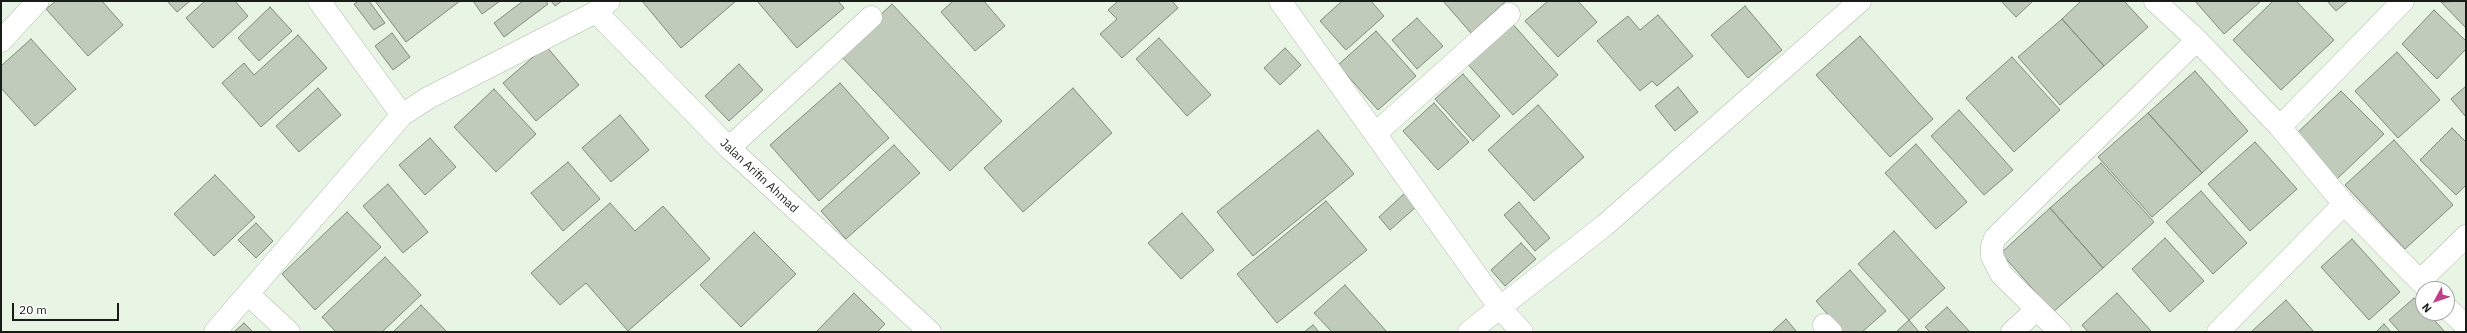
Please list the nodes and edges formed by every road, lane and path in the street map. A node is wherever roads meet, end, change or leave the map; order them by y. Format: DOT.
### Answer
graph roads {
  1 [pos="38,1"];
  2 [pos="319,1"];
  3 [pos="1280,1"];
  4 [pos="1860,1"];
  5 [pos="2155,1"];
  6 [pos="2403,1"];
  7 [pos="603,6"];
  8 [pos="1509,14"];
  9 [pos="871,17"];
  10 [pos="2197,40"];
  11 [pos="1,41"];
  12 [pos="402,115"];
  13 [pos="2280,127"];
  14 [pos="1376,133"];
  15 [pos="729,148"];
  16 [pos="2344,204"];
  17 [pos="2466,236"];
  18 [pos="2420,281"];
  19 [pos="2427,281"];
  20 [pos="249,295"];
  21 [pos="1500,308"];
  22 [pos="2036,310"];
  23 [pos="2455,316"];
  24 [pos="2466,326"];
  25 [pos="920,329"];
  26 [pos="215,332"];
  27 [pos="289,332"];
  28 [pos="1469,332"];
  29 [pos="1522,332"];
  30 [pos="2012,332"];
  31 [pos="2060,332"];
  32 [pos="2218,332"];
  1 -- 11 [label="street"];
  2 -- 12 [label="street"];
  3 -- 14 [label="street"];
  4 -- 21 [label="street"];
  5 -- 10 [label="street"];
  6 -- 13 [label="street"];
  7 -- 12 [label="street"];
  7 -- 15 [label="street, Jalan Arifin Ahmad"];
  8 -- 14 [label="street"];
  9 -- 15 [label="street"];
  10 -- 13 [label="street"];
  10 -- 22 [label="street"];
  12 -- 20 [label="street"];
  13 -- 16 [label="street"];
  14 -- 21 [label="street"];
  15 -- 25 [label="street, Jalan Arifin Ahmad"];
  16 -- 18 [label="street"];
  16 -- 32 [label="street"];
  17 -- 19 [label="street"];
  20 -- 26 [label="street"];
  20 -- 27 [label="street"];
  21 -- 28 [label="street"];
  21 -- 29 [label="street"];
  22 -- 30 [label="street"];
  22 -- 31 [label="street"];
  23 -- 24 [label="street"];
}
